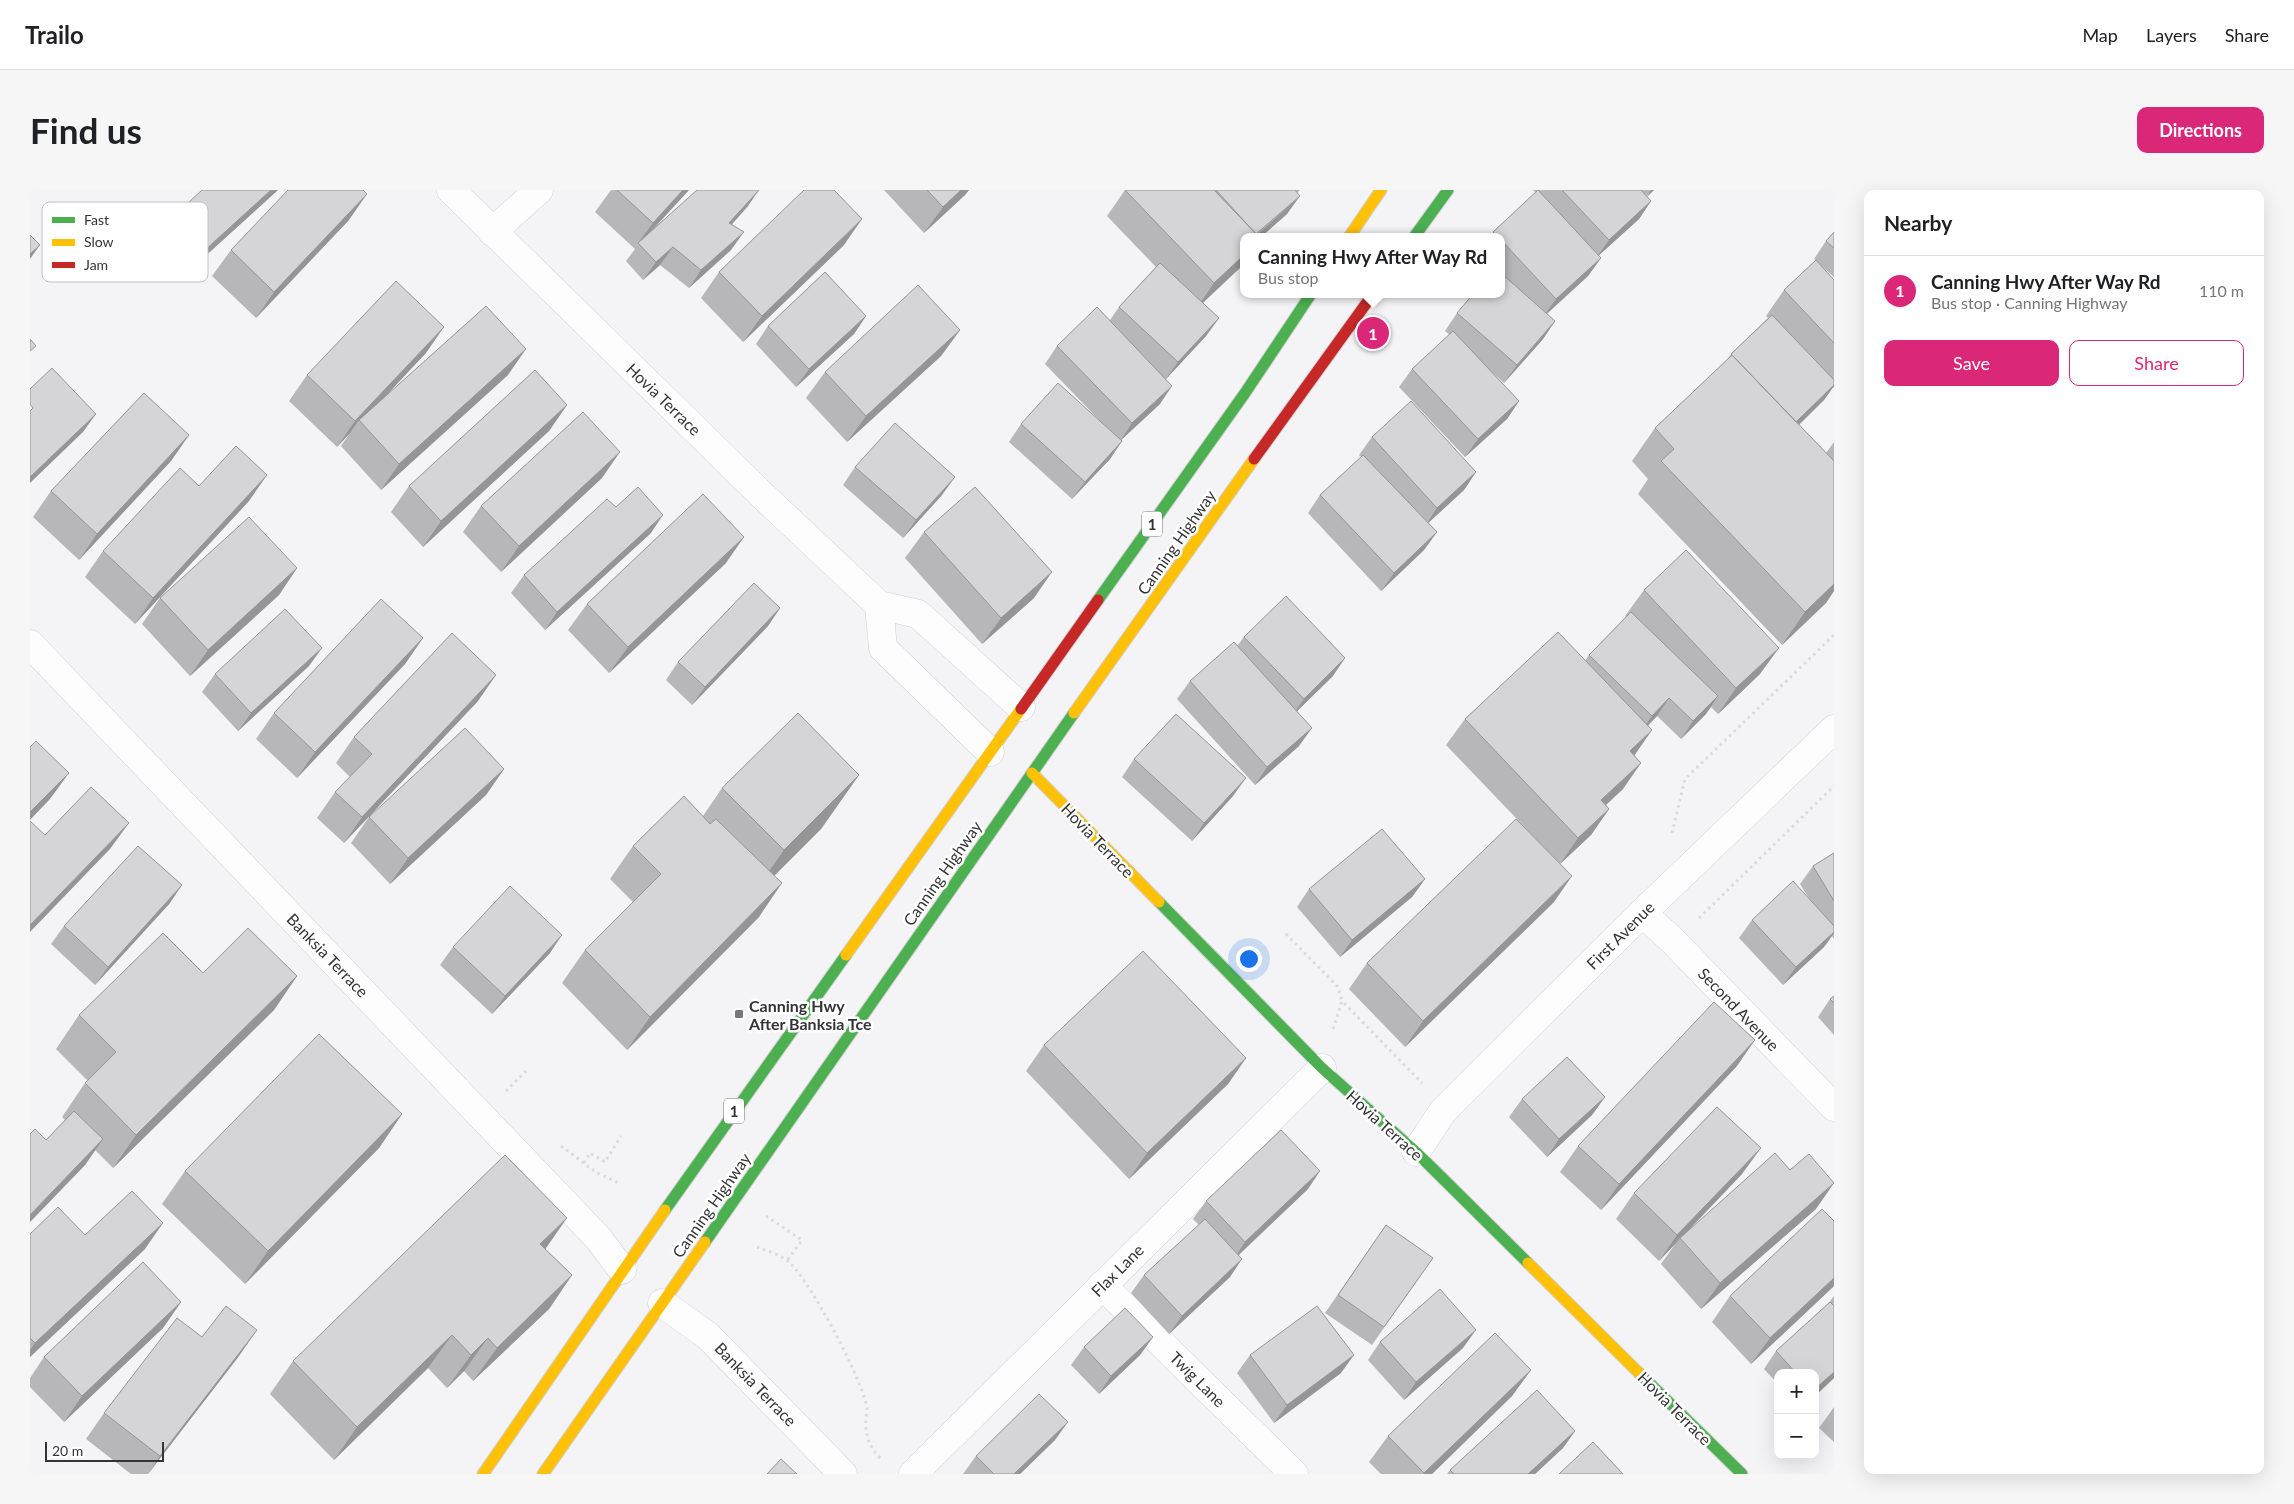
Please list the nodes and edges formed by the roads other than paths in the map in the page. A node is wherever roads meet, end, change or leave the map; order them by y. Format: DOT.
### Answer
graph roads {
  1 [pos="451,190"];
  2 [pos="539,190"];
  3 [pos="1381,190"];
  4 [pos="1448,190"];
  5 [pos="492,232"];
  6 [pos="1352,233"];
  7 [pos="1417,233"];
  8 [pos="1308,298"];
  9 [pos="1370,298"];
  10 [pos="879,605"];
  11 [pos="30,644"];
  12 [pos="1021,707"];
  13 [pos="1834,729"];
  14 [pos="990,752"];
  15 [pos="1032,773"];
  16 [pos="1642,913"];
  17 [pos="1322,1068"];
  18 [pos="1834,1107"];
  19 [pos="1416,1152"];
  20 [pos="622,1270"];
  21 [pos="1102,1285"];
  22 [pos="662,1303"];
  23 [pos="483,1474"];
  24 [pos="543,1474"];
  25 [pos="843,1474"];
  26 [pos="912,1474"];
  27 [pos="1294,1474"];
  28 [pos="1742,1474"];
  1 -- 5 [label="street, Hovia Terrace"];
  2 -- 5 [label="street"];
  3 -- 6 [label="main road"];
  4 -- 7 [label="main road"];
  5 -- 10 [label="street, Hovia Terrace"];
  8 -- 12 [label="main road, Canning Highway / 1"];
  9 -- 15 [label="main road, Canning Highway"];
  10 -- 12 [label="street"];
  10 -- 14 [label="street"];
  11 -- 20 [label="street, Banksia Terrace"];
  12 -- 14 [label="main road, Canning Highway / 1"];
  13 -- 16 [label="street, First Avenue"];
  14 -- 20 [label="main road, Canning Highway / 1"];
  15 -- 17 [label="main road, Hovia Terrace"];
  15 -- 22 [label="main road, Canning Highway"];
  16 -- 18 [label="street, Second Avenue"];
  16 -- 19 [label="street, First Avenue"];
  17 -- 19 [label="main road, Hovia Terrace"];
  17 -- 21 [label="street, Flax Lane"];
  19 -- 28 [label="main road, Hovia Terrace"];
  20 -- 23 [label="main road, Canning Highway / 1"];
  21 -- 26 [label="street, Flax Lane"];
  21 -- 27 [label="street, Twig Lane"];
  22 -- 24 [label="main road, Canning Highway"];
  22 -- 25 [label="street, Banksia Terrace"];
}
